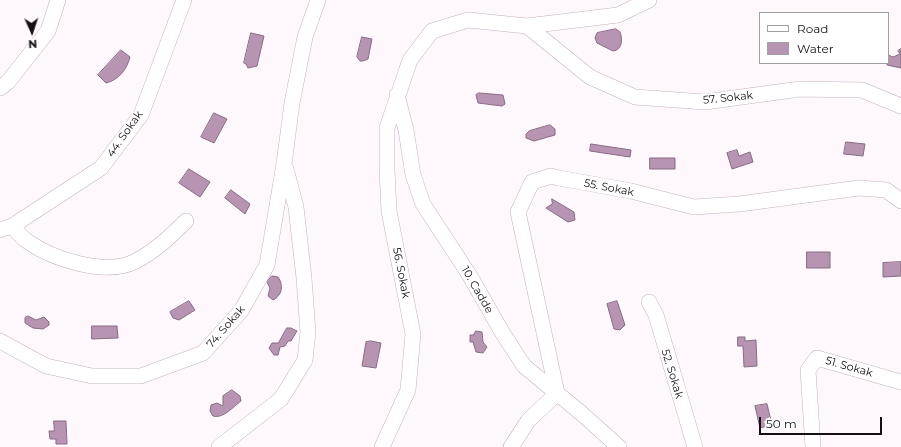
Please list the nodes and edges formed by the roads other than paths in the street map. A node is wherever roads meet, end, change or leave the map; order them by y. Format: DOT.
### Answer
graph roads {
  1 [pos="58,0"];
  2 [pos="184,0"];
  3 [pos="318,0"];
  4 [pos="649,0"];
  5 [pos="527,26"];
  6 [pos="0,88"];
  7 [pos="397,95"];
  8 [pos="901,106"];
  9 [pos="284,164"];
  10 [pos="901,201"];
  11 [pos="186,221"];
  12 [pos="6,228"];
  13 [pos="649,302"];
  14 [pos="0,341"];
  15 [pos="901,382"];
  16 [pos="557,393"];
  17 [pos="219,447"];
  18 [pos="382,447"];
  19 [pos="511,447"];
  20 [pos="618,447"];
  21 [pos="695,447"];
  22 [pos="813,447"];
  1 -- 6 [label="street"];
  2 -- 12 [label="street, 44. Sokak"];
  3 -- 9 [label="street, 74. Sokak"];
  4 -- 5 [label="street"];
  5 -- 7 [label="street, 56. Sokak"];
  5 -- 8 [label="street, 57. Sokak"];
  7 -- 16 [label="street, 10. Cadde"];
  7 -- 18 [label="street, 56. Sokak"];
  9 -- 14 [label="street, 74. Sokak"];
  9 -- 17 [label="street, 74. Sokak"];
  10 -- 16 [label="street, 55. Sokak"];
  11 -- 12 [label="street, 44. Sokak"];
  13 -- 21 [label="street, 52. Sokak"];
  15 -- 22 [label="street, 51. Sokak"];
  16 -- 19 [label="street"];
  16 -- 20 [label="street, 10. Cadde"];
}
